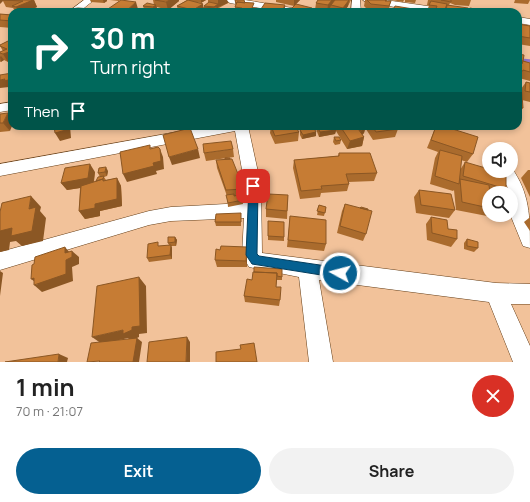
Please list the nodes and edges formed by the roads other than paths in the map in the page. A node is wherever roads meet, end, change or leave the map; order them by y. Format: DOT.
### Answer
graph roads {
  1 [pos="90,0"];
  2 [pos="231,0"];
  3 [pos="367,0"];
  4 [pos="79,8"];
  5 [pos="276,8"];
  6 [pos="421,8"];
  7 [pos="190,130"];
  8 [pos="242,130"];
  9 [pos="168,132"];
  10 [pos="0,170"];
  11 [pos="510,178"];
  12 [pos="253,210"];
  13 [pos="530,240"];
  14 [pos="0,261"];
  15 [pos="308,269"];
  16 [pos="496,292"];
  17 [pos="530,294"];
  18 [pos="321,362"];
  19 [pos="525,362"];
  1 -- 4 [label="street"];
  2 -- 5 [label="street"];
  3 -- 6 [label="street"];
  7 -- 9 [label="street"];
  8 -- 12 [label="street"];
  9 -- 10 [label="street"];
  11 -- 13 [label="street"];
  12 -- 14 [label="street"];
  12 -- 15 [label="street"];
  15 -- 16 [label="street"];
  15 -- 18 [label="street"];
  16 -- 17 [label="street"];
  16 -- 19 [label="street"];
}
